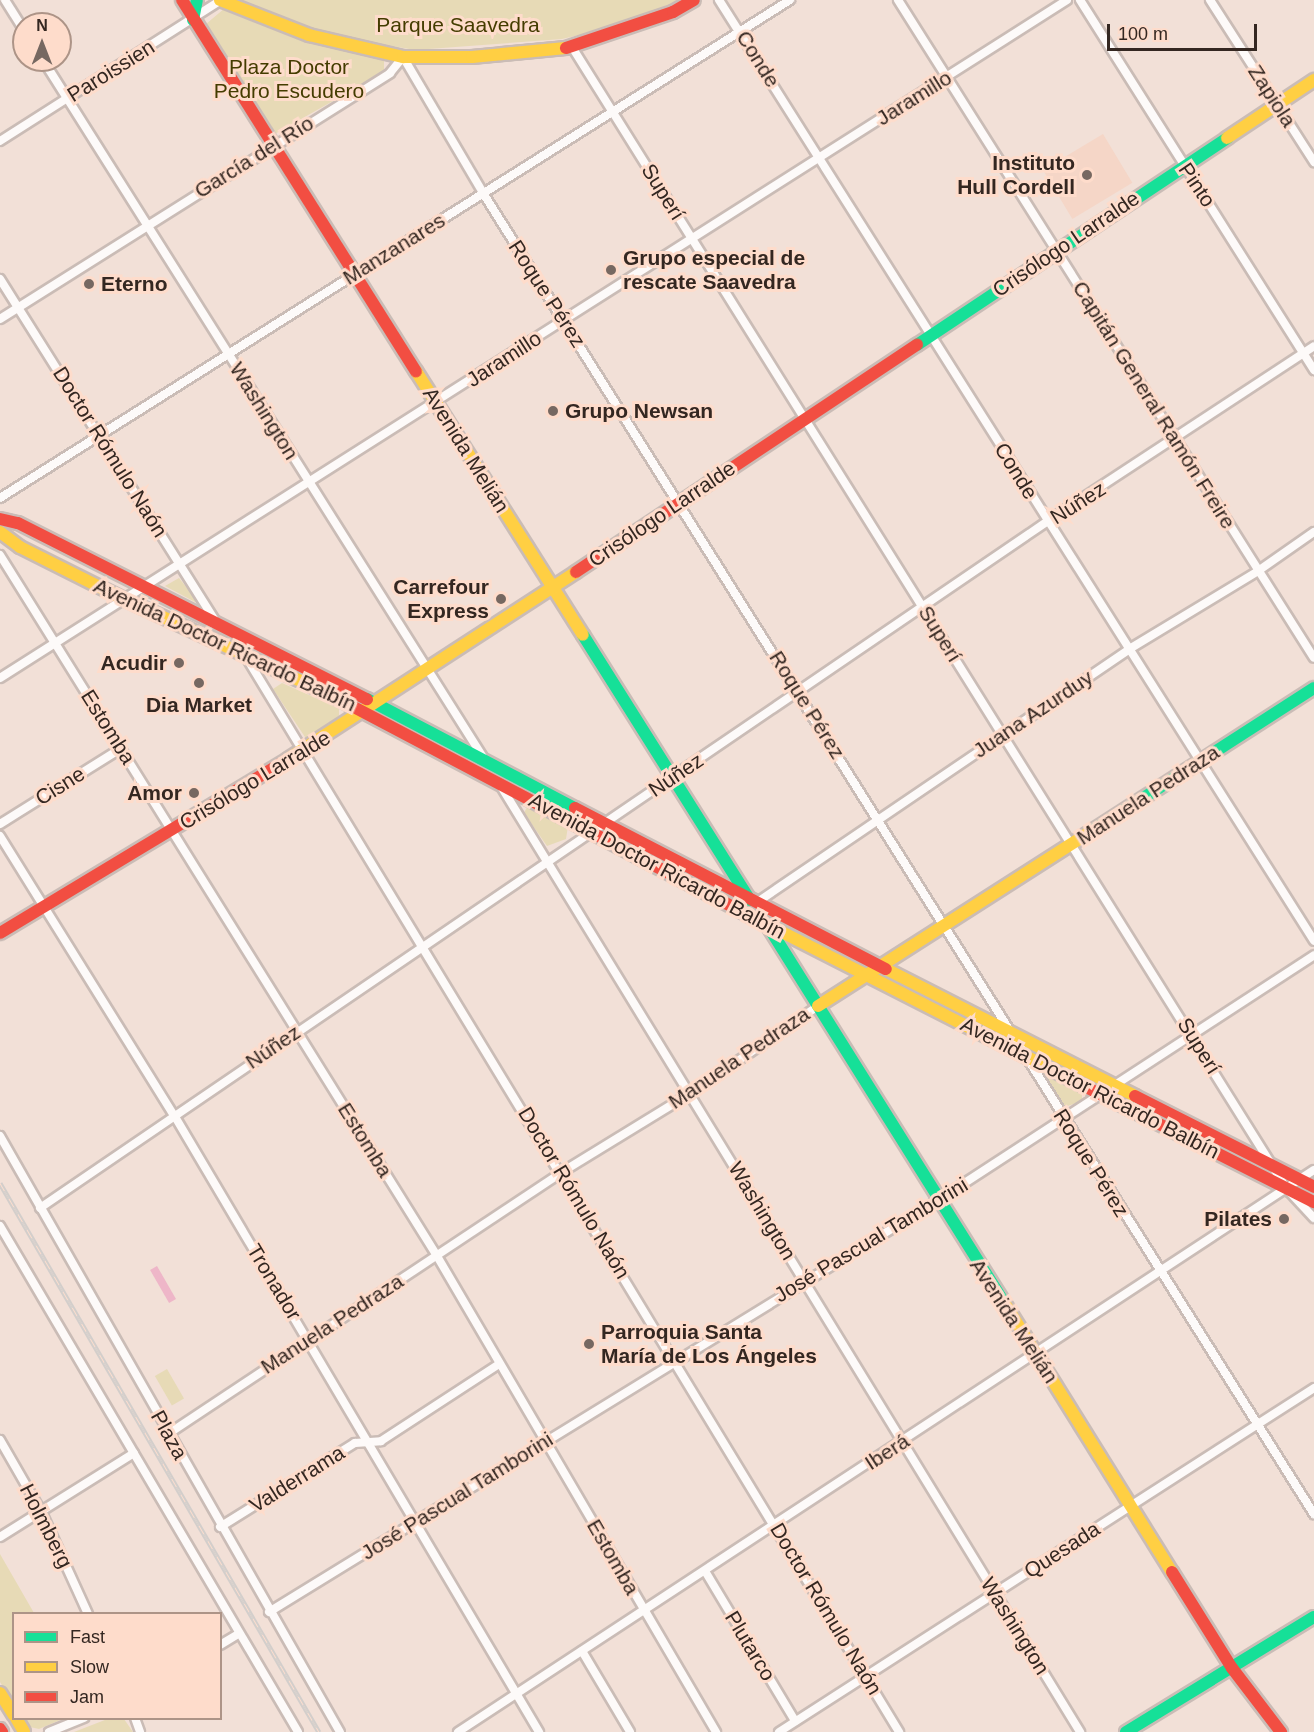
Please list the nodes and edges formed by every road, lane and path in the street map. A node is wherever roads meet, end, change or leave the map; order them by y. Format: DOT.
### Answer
graph roads {
  1 [pos="182,0"];
  2 [pos="197,0"];
  3 [pos="220,0"];
  4 [pos="694,0"];
  5 [pos="719,0"];
  6 [pos="790,0"];
  7 [pos="898,0"];
  8 [pos="1067,0"];
  9 [pos="1080,0"];
  10 [pos="1210,0"];
  11 [pos="193,20"];
  12 [pos="740,30"];
  13 [pos="572,47"];
  14 [pos="403,57"];
  15 [pos="51,72"];
  16 [pos="947,77"];
  17 [pos="1314,80"];
  18 [pos="68,98"];
  19 [pos="1276,105"];
  20 [pos="613,112"];
  21 [pos="0,141"];
  22 [pos="273,145"];
  23 [pos="819,158"];
  24 [pos="1314,162"];
  25 [pos="1184,166"];
  26 [pos="483,193"];
  27 [pos="146,224"];
  28 [pos="692,240"];
  29 [pos="1056,251"];
  30 [pos="355,273"];
  31 [pos="0,279"];
  32 [pos="18,307"];
  33 [pos="0,319"];
  34 [pos="564,320"];
  35 [pos="931,335"];
  36 [pos="1314,346"];
  37 [pos="228,353"];
  38 [pos="1303,353"];
  39 [pos="1314,370"];
  40 [pos="436,403"];
  41 [pos="804,418"];
  42 [pos="99,435"];
  43 [pos="1176,439"];
  44 [pos="308,482"];
  45 [pos="0,498"];
  46 [pos="680,503"];
  47 [pos="0,519"];
  48 [pos="1048,521"];
  49 [pos="0,532"];
  50 [pos="1314,532"];
  51 [pos="0,555"];
  52 [pos="180,563"];
  53 [pos="1258,571"];
  54 [pos="140,586"];
  55 [pos="552,587"];
  56 [pos="122,598"];
  57 [pos="923,607"];
  58 [pos="219,626"];
  59 [pos="55,641"];
  60 [pos="1131,648"];
  61 [pos="246,656"];
  62 [pos="1314,658"];
  63 [pos="427,672"];
  64 [pos="0,678"];
  65 [pos="1314,688"];
  66 [pos="799,692"];
  67 [pos="378,704"];
  68 [pos="366,712"];
  69 [pos="1003,734"];
  70 [pos="120,749"];
  71 [pos="302,753"];
  72 [pos="485,761"];
  73 [pos="1201,761"];
  74 [pos="672,778"];
  75 [pos="499,782"];
  76 [pos="878,820"];
  77 [pos="604,823"];
  78 [pos="0,824"];
  79 [pos="173,830"];
  80 [pos="593,831"];
  81 [pos="0,837"];
  82 [pos="1072,844"];
  83 [pos="549,860"];
  84 [pos="753,902"];
  85 [pos="42,908"];
  86 [pos="767,924"];
  87 [pos="945,925"];
  88 [pos="0,933"];
  89 [pos="1314,941"];
  90 [pos="422,948"];
  91 [pos="1314,955"];
  92 [pos="880,966"];
  93 [pos="865,975"];
  94 [pos="818,1005"];
  95 [pos="297,1030"];
  96 [pos="1013,1033"];
  97 [pos="1193,1035"];
  98 [pos="1025,1055"];
  99 [pos="1117,1086"];
  100 [pos="691,1093"];
  101 [pos="1102,1094"];
  102 [pos="174,1115"];
  103 [pos="1064,1119"];
  104 [pos="0,1136"];
  105 [pos="1274,1168"];
  106 [pos="1314,1170"];
  107 [pos="562,1172"];
  108 [pos="1299,1180"];
  109 [pos="1314,1187"];
  110 [pos="1286,1188"];
  111 [pos="937,1201"];
  112 [pos="1314,1202"];
  113 [pos="40,1208"];
  114 [pos="1314,1218"];
  115 [pos="1,1229"];
  116 [pos="437,1256"];
  117 [pos="1159,1272"];
  118 [pos="805,1280"];
  119 [pos="308,1338"];
  120 [pos="1035,1355"];
  121 [pos="675,1360"];
  122 [pos="499,1364"];
  123 [pos="1314,1388"];
  124 [pos="1256,1426"];
  125 [pos="168,1434"];
  126 [pos="0,1440"];
  127 [pos="545,1440"];
  128 [pos="902,1441"];
  129 [pos="369,1442"];
  130 [pos="134,1453"];
  131 [pos="1132,1505"];
  132 [pos="42,1513"];
  133 [pos="1314,1514"];
  134 [pos="417,1522"];
  135 [pos="775,1525"];
  136 [pos="220,1527"];
  137 [pos="0,1537"];
  138 [pos="705,1571"];
  139 [pos="994,1593"];
  140 [pos="644,1610"];
  141 [pos="84,1612"];
  142 [pos="269,1612"];
  143 [pos="1314,1617"];
  144 [pos="238,1634"];
  145 [pos="222,1644"];
  146 [pos="582,1651"];
  147 [pos="1232,1668"];
  148 [pos="867,1676"];
  149 [pos="516,1692"];
  150 [pos="0,1693"];
  151 [pos="12,1712"];
  152 [pos="81,1720"];
  153 [pos="795,1721"];
  154 [pos="48,1732"];
  155 [pos="298,1732"];
  156 [pos="340,1732"];
  157 [pos="458,1732"];
  158 [pos="539,1732"];
  159 [pos="630,1732"];
  160 [pos="716,1732"];
  161 [pos="779,1732"];
  162 [pos="899,1732"];
  163 [pos="1080,1732"];
  164 [pos="1126,1732"];
  165 [pos="1281,1732"];
  1 -- 11 [label="street, Avenida Melián"];
  2 -- 11 [label="street"];
  3 -- 11 [label="street, Paroissien"];
  3 -- 14 [label="street"];
  4 -- 13 [label="street"];
  5 -- 12 [label="street, Conde"];
  6 -- 12 [label="street, Manzanares"];
  7 -- 16 [label="street, Capitán General Ramón Freire"];
  8 -- 16 [label="street, Jaramillo"];
  9 -- 25 [label="street, Pinto"];
  10 -- 19 [label="street, Zapiola"];
  11 -- 18 [label="street, Paroissien"];
  11 -- 22 [label="street, Avenida Melián"];
  12 -- 20 [label="street, Manzanares"];
  12 -- 23 [label="street, Conde"];
  13 -- 14 [label="street"];
  13 -- 20 [label="street, Superí"];
  14 -- 22 [label="street, García del Río"];
  14 -- 26 [label="street, Roque Pérez"];
  15 -- 18 [label="street, Washington"];
  16 -- 23 [label="street, Jaramillo"];
  16 -- 29 [label="street, Capitán General Ramón Freire"];
  17 -- 19 [label="street, Crisólogo Larralde"];
  18 -- 21 [label="street, Paroissien"];
  18 -- 27 [label="street, Washington"];
  19 -- 24 [label="street, Zapiola"];
  19 -- 25 [label="street, Crisólogo Larralde"];
  20 -- 26 [label="street, Manzanares"];
  20 -- 28 [label="street, Superí"];
  22 -- 27 [label="street, García del Río"];
  22 -- 30 [label="street, Avenida Melián"];
  23 -- 28 [label="street, Jaramillo"];
  23 -- 35 [label="street, Conde"];
  25 -- 29 [label="street, Crisólogo Larralde"];
  25 -- 38 [label="street, Pinto"];
  26 -- 30 [label="street, Manzanares"];
  26 -- 34 [label="street, Roque Pérez"];
  27 -- 32 [label="street, García del Río"];
  27 -- 37 [label="street, Washington"];
  28 -- 34 [label="street, Jaramillo"];
  28 -- 41 [label="street, Superí"];
  29 -- 35 [label="street, Crisólogo Larralde"];
  29 -- 43 [label="street, Capitán General Ramón Freire"];
  30 -- 37 [label="street, Manzanares"];
  30 -- 40 [label="street, Avenida Melián"];
  31 -- 32 [label="street, Doctor Rómulo Naón"];
  32 -- 33 [label="street, García del Río"];
  32 -- 42 [label="street, Doctor Rómulo Naón"];
  34 -- 40 [label="street, Jaramillo"];
  34 -- 46 [label="street, Roque Pérez"];
  35 -- 41 [label="street, Crisólogo Larralde"];
  35 -- 48 [label="street, Conde"];
  36 -- 38 [label="street, Núñez"];
  37 -- 42 [label="street, Manzanares"];
  37 -- 44 [label="street, Washington"];
  38 -- 39 [label="street, Pinto"];
  38 -- 43 [label="street, Núñez"];
  40 -- 44 [label="street, Jaramillo"];
  40 -- 55 [label="street, Avenida Melián"];
  41 -- 46 [label="street, Crisólogo Larralde"];
  41 -- 57 [label="street, Superí"];
  42 -- 45 [label="street, Manzanares"];
  42 -- 52 [label="street, Doctor Rómulo Naón"];
  43 -- 48 [label="street, Núñez"];
  43 -- 53 [label="street, Capitán General Ramón Freire"];
  44 -- 52 [label="street, Jaramillo"];
  44 -- 63 [label="street, Washington"];
  46 -- 55 [label="street, Crisólogo Larralde"];
  46 -- 66 [label="street, Roque Pérez"];
  47 -- 54 [label="street, Avenida Doctor Ricardo Balbín"];
  48 -- 57 [label="street, Núñez"];
  48 -- 60 [label="street, Conde"];
  49 -- 56 [label="street, Avenida Doctor Ricardo Balbín"];
  50 -- 53 [label="street, Juana Azurduy"];
  51 -- 59 [label="street, Estomba"];
  52 -- 54 [label="street, Jaramillo"];
  52 -- 58 [label="street, Doctor Rómulo Naón"];
  53 -- 60 [label="street, Juana Azurduy"];
  53 -- 62 [label="street, Capitán General Ramón Freire"];
  54 -- 56 [label="street, Jaramillo"];
  54 -- 58 [label="street, Avenida Doctor Ricardo Balbín"];
  55 -- 63 [label="street, Crisólogo Larralde"];
  55 -- 74 [label="street, Avenida Melián"];
  56 -- 59 [label="street, Jaramillo"];
  56 -- 61 [label="street, Avenida Doctor Ricardo Balbín"];
  57 -- 66 [label="street, Núñez"];
  57 -- 69 [label="street, Superí"];
  58 -- 67 [label="street, Avenida Doctor Ricardo Balbín"];
  59 -- 64 [label="street, Jaramillo"];
  59 -- 70 [label="street, Estomba"];
  60 -- 69 [label="street, Juana Azurduy"];
  60 -- 73 [label="street, Conde"];
  61 -- 68 [label="street, Avenida Doctor Ricardo Balbín"];
  61 -- 71 [label="street, Doctor Rómulo Naón"];
  63 -- 67 [label="street, Crisólogo Larralde"];
  63 -- 72 [label="street, Washington"];
  65 -- 73 [label="street, Manuela Pedraza"];
  66 -- 74 [label="street, Núñez"];
  66 -- 76 [label="street, Roque Pérez"];
  67 -- 68 [label="street, Crisólogo Larralde"];
  67 -- 72 [label="street, Avenida Doctor Ricardo Balbín"];
  68 -- 71 [label="street, Crisólogo Larralde"];
  68 -- 75 [label="street, Avenida Doctor Ricardo Balbín"];
  69 -- 76 [label="street, Juana Azurduy"];
  69 -- 82 [label="street, Superí"];
  70 -- 78 [label="street, Cisne"];
  70 -- 79 [label="street, Estomba"];
  71 -- 79 [label="street, Crisólogo Larralde"];
  71 -- 90 [label="street, Doctor Rómulo Naón"];
  72 -- 77 [label="street, Avenida Doctor Ricardo Balbín"];
  73 -- 82 [label="street, Manuela Pedraza"];
  73 -- 89 [label="street, Conde"];
  74 -- 77 [label="street, Núñez"];
  74 -- 84 [label="street, Avenida Melián"];
  75 -- 80 [label="street, Avenida Doctor Ricardo Balbín"];
  75 -- 83 [label="street, Washington"];
  76 -- 84 [label="street, Juana Azurduy"];
  76 -- 87 [label="street, Roque Pérez"];
  77 -- 80 [label="street, Núñez"];
  77 -- 84 [label="street, Avenida Doctor Ricardo Balbín"];
  79 -- 85 [label="street, Crisólogo Larralde"];
  79 -- 95 [label="street, Estomba"];
  80 -- 83 [label="street, Núñez"];
  80 -- 86 [label="street, Avenida Doctor Ricardo Balbín"];
  81 -- 85 [label="street, Tronador"];
  82 -- 87 [label="street, Manuela Pedraza"];
  82 -- 97 [label="street, Superí"];
  83 -- 90 [label="street, Núñez"];
  83 -- 100 [label="street, Washington"];
  84 -- 86 [label="street, Avenida Melián"];
  84 -- 92 [label="street, Avenida Doctor Ricardo Balbín"];
  85 -- 88 [label="street, Crisólogo Larralde"];
  85 -- 102 [label="street, Tronador"];
  86 -- 93 [label="street, Avenida Doctor Ricardo Balbín"];
  86 -- 94 [label="street, Avenida Melián"];
  87 -- 92 [label="street, Manuela Pedraza"];
  87 -- 96 [label="street, Roque Pérez"];
  90 -- 95 [label="street, Núñez"];
  90 -- 107 [label="street, Doctor Rómulo Naón"];
  91 -- 97 [label="street, José Pascual Tamborini"];
  92 -- 93 [label="street, Manuela Pedraza"];
  92 -- 96 [label="street, Avenida Doctor Ricardo Balbín"];
  93 -- 94 [label="street, Manuela Pedraza"];
  93 -- 98 [label="street, Avenida Doctor Ricardo Balbín"];
  94 -- 100 [label="street, Manuela Pedraza"];
  94 -- 111 [label="street, Avenida Melián"];
  95 -- 102 [label="street, Núñez"];
  95 -- 116 [label="street, Estomba"];
  96 -- 98 [label="street, Roque Pérez"];
  96 -- 99 [label="street, Avenida Doctor Ricardo Balbín"];
  97 -- 99 [label="street, José Pascual Tamborini"];
  97 -- 105 [label="street, Superí"];
  98 -- 101 [label="street, Avenida Doctor Ricardo Balbín"];
  98 -- 103 [label="street, Roque Pérez"];
  99 -- 101 [label="street, José Pascual Tamborini"];
  99 -- 105 [label="street, Avenida Doctor Ricardo Balbín"];
  100 -- 107 [label="street, Manuela Pedraza"];
  100 -- 118 [label="street, Washington"];
  101 -- 103 [label="street, José Pascual Tamborini"];
  101 -- 110 [label="street, Avenida Doctor Ricardo Balbín"];
  102 -- 113 [label="street, Núñez"];
  102 -- 119 [label="street, Tronador"];
  103 -- 111 [label="street, José Pascual Tamborini"];
  103 -- 117 [label="street, Roque Pérez"];
  104 -- 113 [label="street, Plaza"];
  105 -- 108 [label="street, Avenida Doctor Ricardo Balbín"];
  105 -- 110 [label="street, Superí"];
  106 -- 108 [label="street, Iberá"];
  107 -- 116 [label="street, Manuela Pedraza"];
  107 -- 121 [label="street, Doctor Rómulo Naón"];
  108 -- 109 [label="street, Avenida Doctor Ricardo Balbín"];
  108 -- 110 [label="street, Iberá"];
  110 -- 112 [label="street, Avenida Doctor Ricardo Balbín"];
  110 -- 114 [label="street, Superí"];
  110 -- 117 [label="street, Iberá"];
  111 -- 118 [label="street, José Pascual Tamborini"];
  111 -- 120 [label="street, Avenida Melián"];
  113 -- 125 [label="street, Plaza"];
  115 -- 130 [label="street, Plaza"];
  116 -- 119 [label="street, Manuela Pedraza"];
  116 -- 122 [label="street, Estomba"];
  117 -- 120 [label="street, Iberá"];
  117 -- 124 [label="street, Roque Pérez"];
  118 -- 121 [label="street, José Pascual Tamborini"];
  118 -- 128 [label="street, Washington"];
  119 -- 125 [label="street, Manuela Pedraza"];
  119 -- 129 [label="street, Tronador"];
  120 -- 128 [label="street, Iberá"];
  120 -- 131 [label="street, Avenida Melián"];
  121 -- 127 [label="street, José Pascual Tamborini"];
  121 -- 135 [label="street, Doctor Rómulo Naón"];
  122 -- 127 [label="street, Estomba"];
  122 -- 129 [label="street, Valderrama"];
  123 -- 124 [label="street, Quesada"];
  124 -- 131 [label="street, Quesada"];
  124 -- 133 [label="street, Roque Pérez"];
  125 -- 136 [label="street, Plaza"];
  126 -- 132 [label="street, Holmberg"];
  127 -- 134 [label="street, José Pascual Tamborini"];
  127 -- 140 [label="street, Estomba"];
  128 -- 135 [label="street, Iberá"];
  128 -- 139 [label="street, Washington"];
  129 -- 134 [label="street, Tronador"];
  129 -- 136 [label="street, Valderrama"];
  130 -- 132 [label="street"];
  130 -- 144 [label="street, Plaza"];
  131 -- 139 [label="street, Quesada"];
  131 -- 147 [label="street, Avenida Melián"];
  132 -- 137 [label="street"];
  132 -- 141 [label="street, Holmberg"];
  134 -- 142 [label="street, José Pascual Tamborini"];
  134 -- 149 [label="street, Tronador"];
  135 -- 138 [label="street, Iberá"];
  135 -- 148 [label="street, Doctor Rómulo Naón"];
  136 -- 142 [label="street, Plaza"];
  138 -- 140 [label="street, Iberá"];
  138 -- 153 [label="street, Plutarco"];
  139 -- 148 [label="street, Quesada"];
  139 -- 163 [label="street, Washington"];
  140 -- 146 [label="street, Iberá"];
  140 -- 160 [label="street, Estomba"];
  142 -- 156 [label="street, Plaza"];
  143 -- 147 [label="street"];
  144 -- 145 [label="street"];
  144 -- 155 [label="street, Plaza"];
  146 -- 149 [label="street, Iberá"];
  146 -- 159 [label="street"];
  147 -- 164 [label="street"];
  147 -- 165 [label="street, Avenida Melián"];
  148 -- 153 [label="street, Quesada"];
  148 -- 162 [label="street, Doctor Rómulo Naón"];
  149 -- 157 [label="street, Iberá"];
  149 -- 158 [label="street, Tronador"];
  150 -- 151 [label="street"];
  152 -- 154 [label="street"];
  153 -- 161 [label="street, Quesada"];
}
